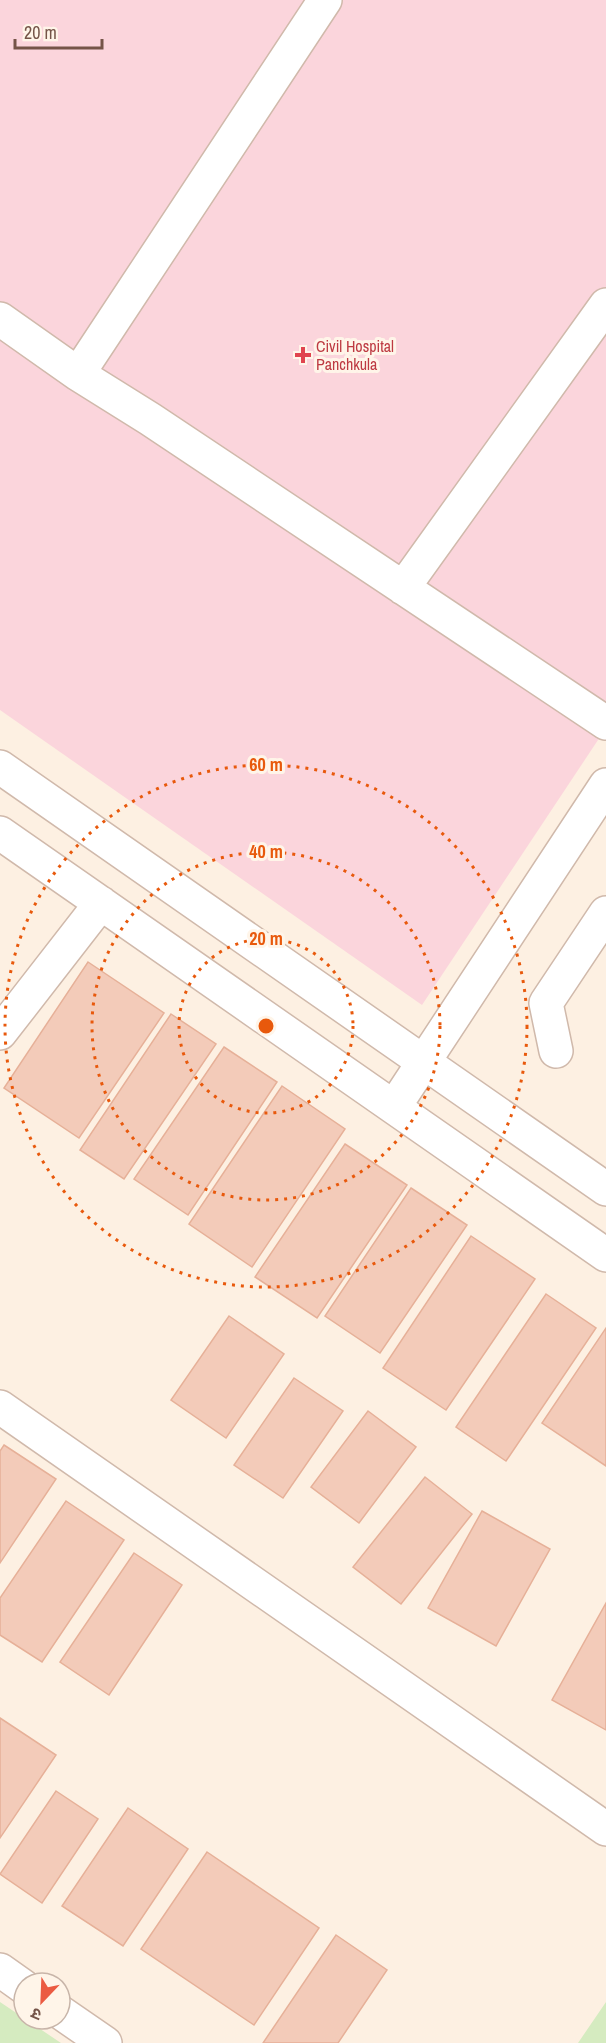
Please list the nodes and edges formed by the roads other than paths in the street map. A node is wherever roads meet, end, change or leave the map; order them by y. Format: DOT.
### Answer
graph roads {
  1 [pos="324,0"];
  2 [pos="606,304"];
  3 [pos="0,319"];
  4 [pos="78,374"];
  5 [pos="403,588"];
  6 [pos="606,723"];
  7 [pos="0,767"];
  8 [pos="606,785"];
  9 [pos="0,833"];
  10 [pos="101,903"];
  11 [pos="606,913"];
  12 [pos="0,1033"];
  13 [pos="556,1051"];
  14 [pos="424,1062"];
  15 [pos="394,1107"];
  16 [pos="606,1189"];
  17 [pos="606,1255"];
  18 [pos="0,1407"];
  19 [pos="606,1829"];
  20 [pos="72,2020"];
  21 [pos="105,2043"];
  1 -- 4 [label="street"];
  2 -- 5 [label="street"];
  3 -- 4 [label="street"];
  4 -- 5 [label="street"];
  5 -- 6 [label="street"];
  7 -- 14 [label="street"];
  8 -- 14 [label="street"];
  9 -- 10 [label="street"];
  10 -- 12 [label="street"];
  10 -- 15 [label="street"];
  11 -- 13 [label="street"];
  14 -- 15 [label="street"];
  14 -- 16 [label="street"];
  15 -- 17 [label="street"];
  18 -- 19 [label="street"];
  20 -- 21 [label="street"];
}
